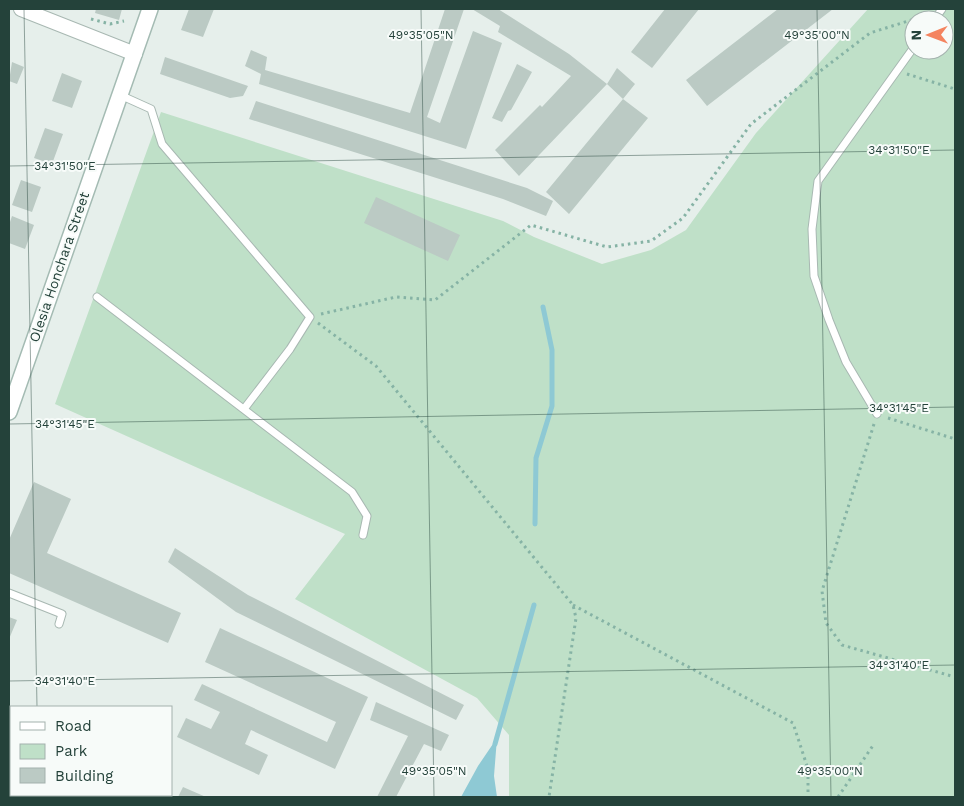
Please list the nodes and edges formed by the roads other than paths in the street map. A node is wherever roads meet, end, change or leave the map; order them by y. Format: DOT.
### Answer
graph roads {
  1 [pos="21,9"];
  2 [pos="150,9"];
  3 [pos="135,54"];
  4 [pos="905,60"];
  5 [pos="120,95"];
  6 [pos="97,297"];
  7 [pos="244,409"];
  8 [pos="9,412"];
  9 [pos="877,414"];
  10 [pos="362,535"];
  11 [pos="9,593"];
  12 [pos="58,624"];
  1 -- 3 [label="street"];
  2 -- 3 [label="main road, Olesia Honchara Street"];
  3 -- 5 [label="main road, Olesia Honchara Street"];
  4 -- 9 [label="lane"];
  5 -- 7 [label="lane"];
  5 -- 8 [label="main road, Olesia Honchara Street"];
  6 -- 7 [label="lane"];
  7 -- 10 [label="lane"];
  11 -- 12 [label="lane"];
}
